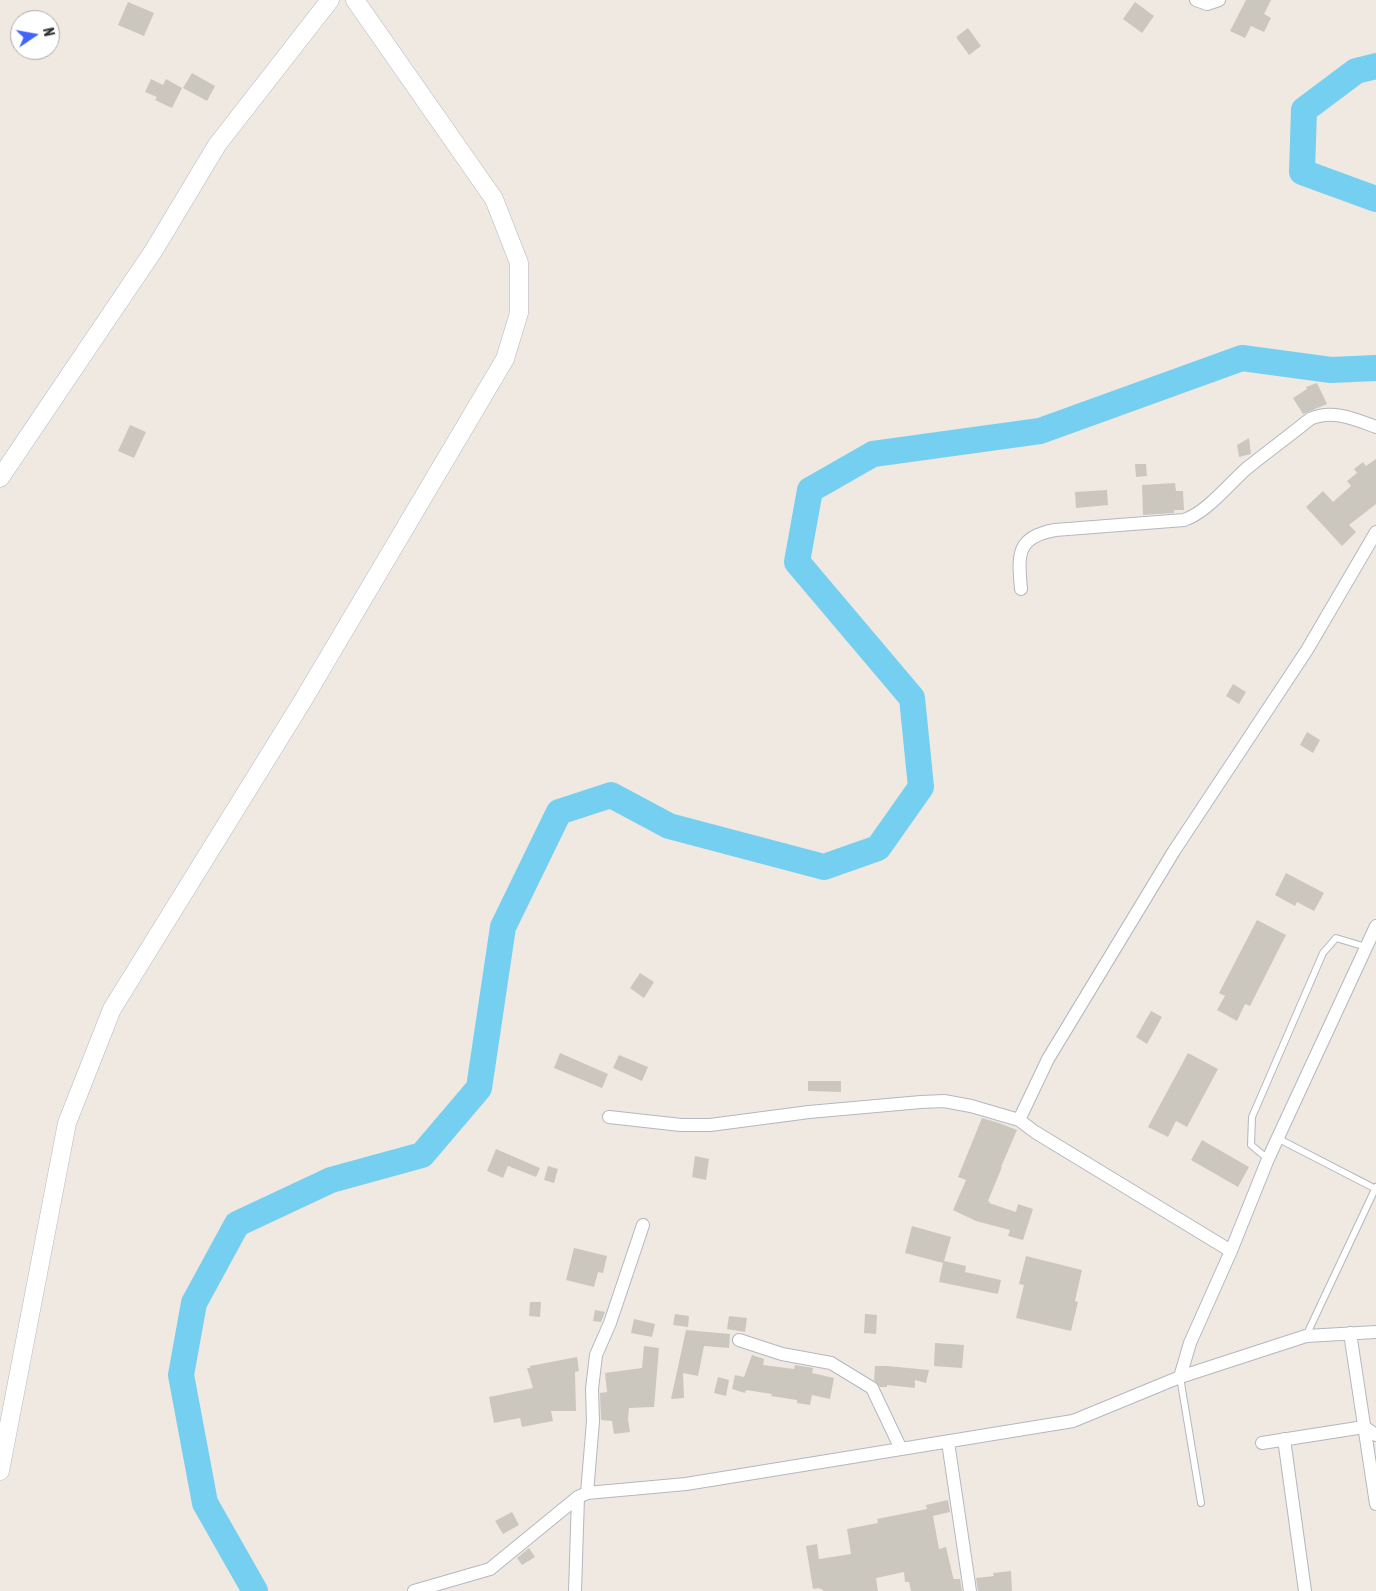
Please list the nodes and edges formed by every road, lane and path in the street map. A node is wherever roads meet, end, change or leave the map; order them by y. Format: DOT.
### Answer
graph roads {
  1 [pos="330,0"];
  2 [pos="355,0"];
  3 [pos="1219,0"];
  4 [pos="1201,2"];
  5 [pos="1376,427"];
  6 [pos="0,478"];
  7 [pos="1376,532"];
  8 [pos="1021,589"];
  9 [pos="1376,926"];
  10 [pos="1366,947"];
  11 [pos="609,1117"];
  12 [pos="1019,1120"];
  13 [pos="1277,1138"];
  14 [pos="1268,1158"];
  15 [pos="1376,1188"];
  16 [pos="643,1225"];
  17 [pos="1231,1251"];
  18 [pos="1376,1332"];
  19 [pos="1350,1334"];
  20 [pos="1306,1336"];
  21 [pos="739,1340"];
  22 [pos="1180,1377"];
  23 [pos="1364,1427"];
  24 [pos="1376,1435"];
  25 [pos="1284,1440"];
  26 [pos="948,1442"];
  27 [pos="1262,1443"];
  28 [pos="900,1449"];
  29 [pos="0,1471"];
  30 [pos="582,1495"];
  31 [pos="1201,1503"];
  32 [pos="1376,1504"];
  33 [pos="414,1591"];
  34 [pos="575,1591"];
  35 [pos="970,1591"];
  36 [pos="1305,1591"];
  1 -- 6 [label="main road"];
  2 -- 29 [label="main road"];
  3 -- 4 [label="street"];
  5 -- 8 [label="street"];
  7 -- 12 [label="street"];
  9 -- 10 [label="street"];
  10 -- 13 [label="street"];
  10 -- 14 [label="lane"];
  11 -- 12 [label="street"];
  12 -- 17 [label="street"];
  13 -- 14 [label="street"];
  13 -- 15 [label="lane"];
  14 -- 17 [label="street"];
  15 -- 20 [label="lane"];
  16 -- 30 [label="street"];
  17 -- 22 [label="street"];
  18 -- 19 [label="street"];
  19 -- 20 [label="street"];
  19 -- 23 [label="street"];
  20 -- 22 [label="street"];
  21 -- 28 [label="street"];
  22 -- 26 [label="street"];
  22 -- 31 [label="lane"];
  23 -- 24 [label="street"];
  23 -- 25 [label="street"];
  23 -- 32 [label="street"];
  25 -- 27 [label="street"];
  25 -- 36 [label="street"];
  26 -- 28 [label="street"];
  26 -- 35 [label="street"];
  28 -- 30 [label="street"];
  30 -- 33 [label="street"];
  30 -- 34 [label="street"];
}
